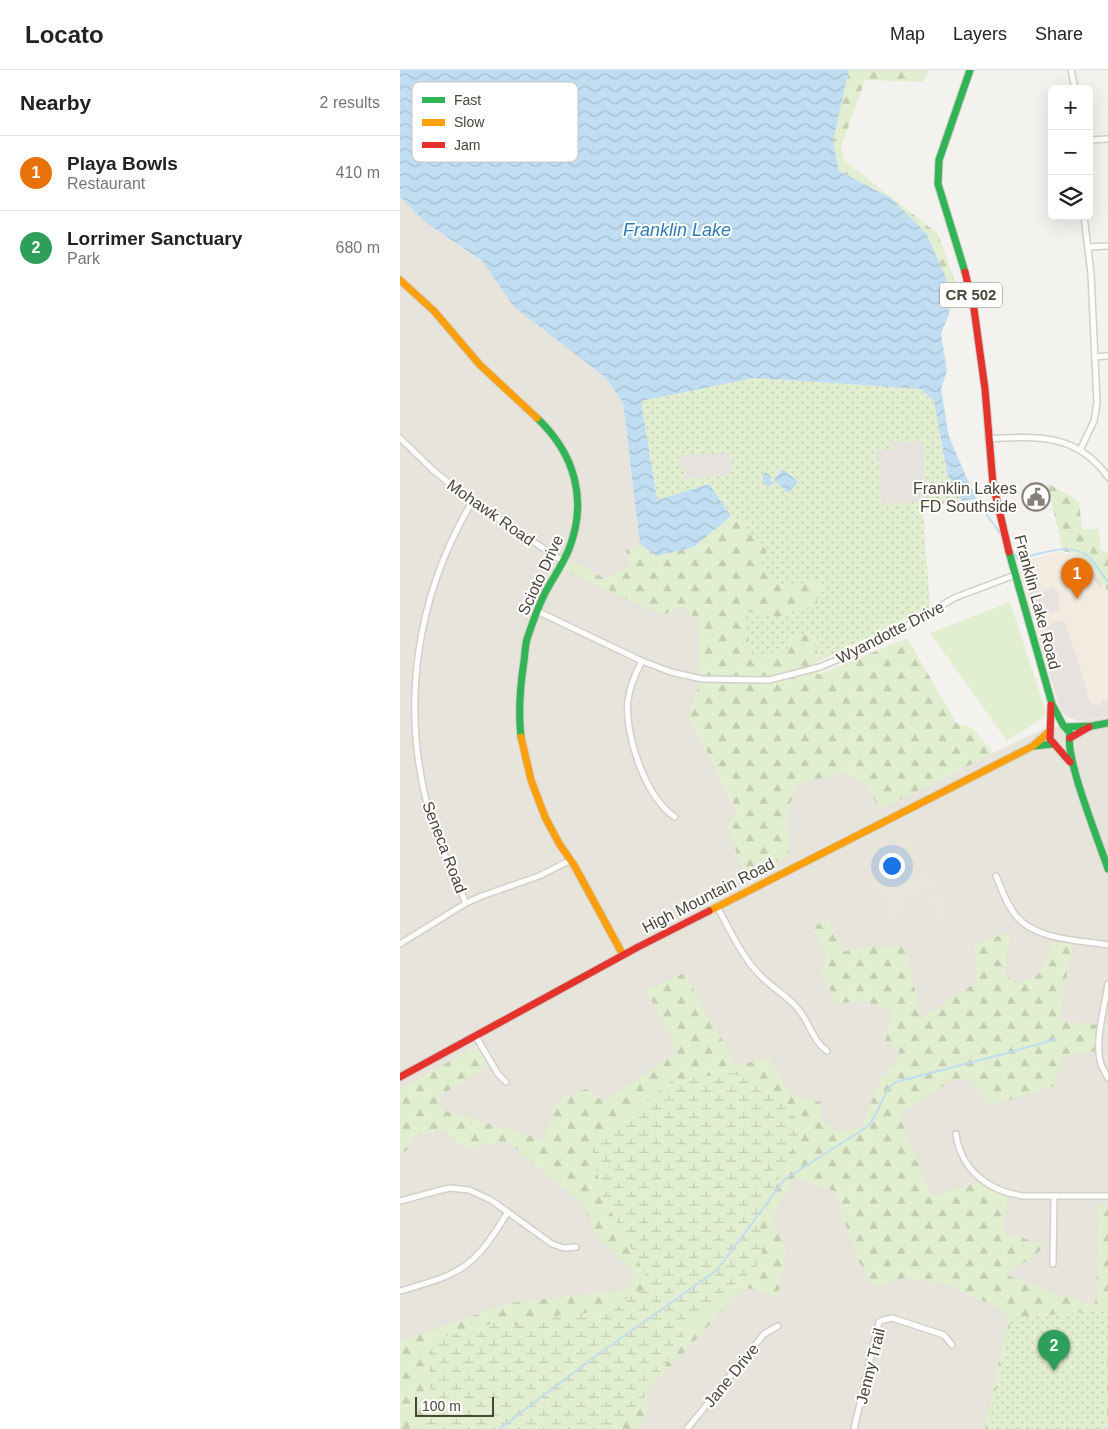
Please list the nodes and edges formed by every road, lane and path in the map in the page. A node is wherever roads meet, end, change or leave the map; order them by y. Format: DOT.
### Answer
graph roads {
  1 [pos="970,70"];
  2 [pos="1071,70"];
  3 [pos="1074,85"];
  4 [pos="1108,139"];
  5 [pos="1093,140"];
  6 [pos="1085,220"];
  7 [pos="1108,246"];
  8 [pos="1089,248"];
  9 [pos="400,280"];
  10 [pos="1108,356"];
  11 [pos="1095,357"];
  12 [pos="400,438"];
  13 [pos="988,439"];
  14 [pos="1080,450"];
  15 [pos="1108,477"];
  16 [pos="472,502"];
  17 [pos="563,561"];
  18 [pos="1015,575"];
  19 [pos="537,611"];
  20 [pos="642,660"];
  21 [pos="1052,704"];
  22 [pos="1108,723"];
  23 [pos="1064,726"];
  24 [pos="1092,726"];
  25 [pos="1050,730"];
  26 [pos="1069,739"];
  27 [pos="1056,745"];
  28 [pos="1033,746"];
  29 [pos="1072,763"];
  30 [pos="675,817"];
  31 [pos="571,860"];
  32 [pos="1108,869"];
  33 [pos="996,876"];
  34 [pos="466,903"];
  35 [pos="717,906"];
  36 [pos="400,944"];
  37 [pos="1108,945"];
  38 [pos="623,955"];
  39 [pos="1108,984"];
  40 [pos="475,1035"];
  41 [pos="827,1051"];
  42 [pos="400,1076"];
  43 [pos="1108,1078"];
  44 [pos="506,1082"];
  45 [pos="956,1134"];
  46 [pos="1054,1196"];
  47 [pos="1108,1196"];
  48 [pos="400,1201"];
  49 [pos="508,1212"];
  50 [pos="576,1247"];
  51 [pos="1053,1264"];
  52 [pos="400,1292"];
  53 [pos="778,1326"];
  54 [pos="952,1345"];
  55 [pos="854,1428"];
  56 [pos="687,1429"];
  57 [pos="861,1429"];
  1 -- 13 [label="main road, Franklin Lake Road / CR 502"];
  2 -- 3 [label="street"];
  4 -- 5 [label="street"];
  6 -- 8 [label="street"];
  7 -- 8 [label="street"];
  8 -- 11 [label="street"];
  9 -- 17 [label="main road, Scioto Drive"];
  10 -- 11 [label="street"];
  11 -- 14 [label="street"];
  12 -- 16 [label="street, Mohawk Road"];
  13 -- 14 [label="street"];
  13 -- 18 [label="main road, Franklin Lake Road / CR 502"];
  14 -- 15 [label="street"];
  16 -- 17 [label="street, Mohawk Road"];
  16 -- 34 [label="street, Seneca Road"];
  17 -- 19 [label="main road, Scioto Drive"];
  18 -- 20 [label="street, Wyandotte Drive"];
  18 -- 21 [label="main road, Franklin Lake Road / CR 502"];
  19 -- 20 [label="street, Wyandotte Drive"];
  19 -- 31 [label="main road, Scioto Drive"];
  20 -- 30 [label="street"];
  21 -- 23 [label="main road, Franklin Lake Road / CR 502"];
  21 -- 25 [label="main road, Franklin Lake Road / CR 502"];
  22 -- 24 [label="main road"];
  23 -- 24 [label="main road"];
  23 -- 25 [label="main road"];
  23 -- 26 [label="main road, CR 502"];
  24 -- 26 [label="main road"];
  25 -- 27 [label="main road, CR 502"];
  25 -- 28 [label="main road, High Mountain Road"];
  26 -- 27 [label="main road"];
  26 -- 29 [label="main road, CR 502"];
  27 -- 28 [label="main road, High Mountain Road"];
  27 -- 29 [label="main road, CR 502"];
  28 -- 35 [label="main road, High Mountain Road"];
  29 -- 32 [label="main road, CR 502"];
  31 -- 34 [label="street"];
  31 -- 38 [label="main road, Scioto Drive"];
  33 -- 37 [label="street"];
  34 -- 36 [label="street"];
  35 -- 38 [label="main road, High Mountain Road"];
  35 -- 41 [label="street"];
  38 -- 40 [label="main road, High Mountain Road"];
  39 -- 43 [label="street"];
  40 -- 42 [label="main road, High Mountain Road"];
  40 -- 44 [label="street"];
  45 -- 46 [label="street"];
  46 -- 47 [label="street"];
  46 -- 51 [label="street"];
  48 -- 49 [label="street"];
  49 -- 50 [label="street"];
  49 -- 52 [label="street"];
  53 -- 56 [label="street, Jane Drive"];
  54 -- 55 [label="street, Jenny Trail"];
  55 -- 57 [label="street"];
}
